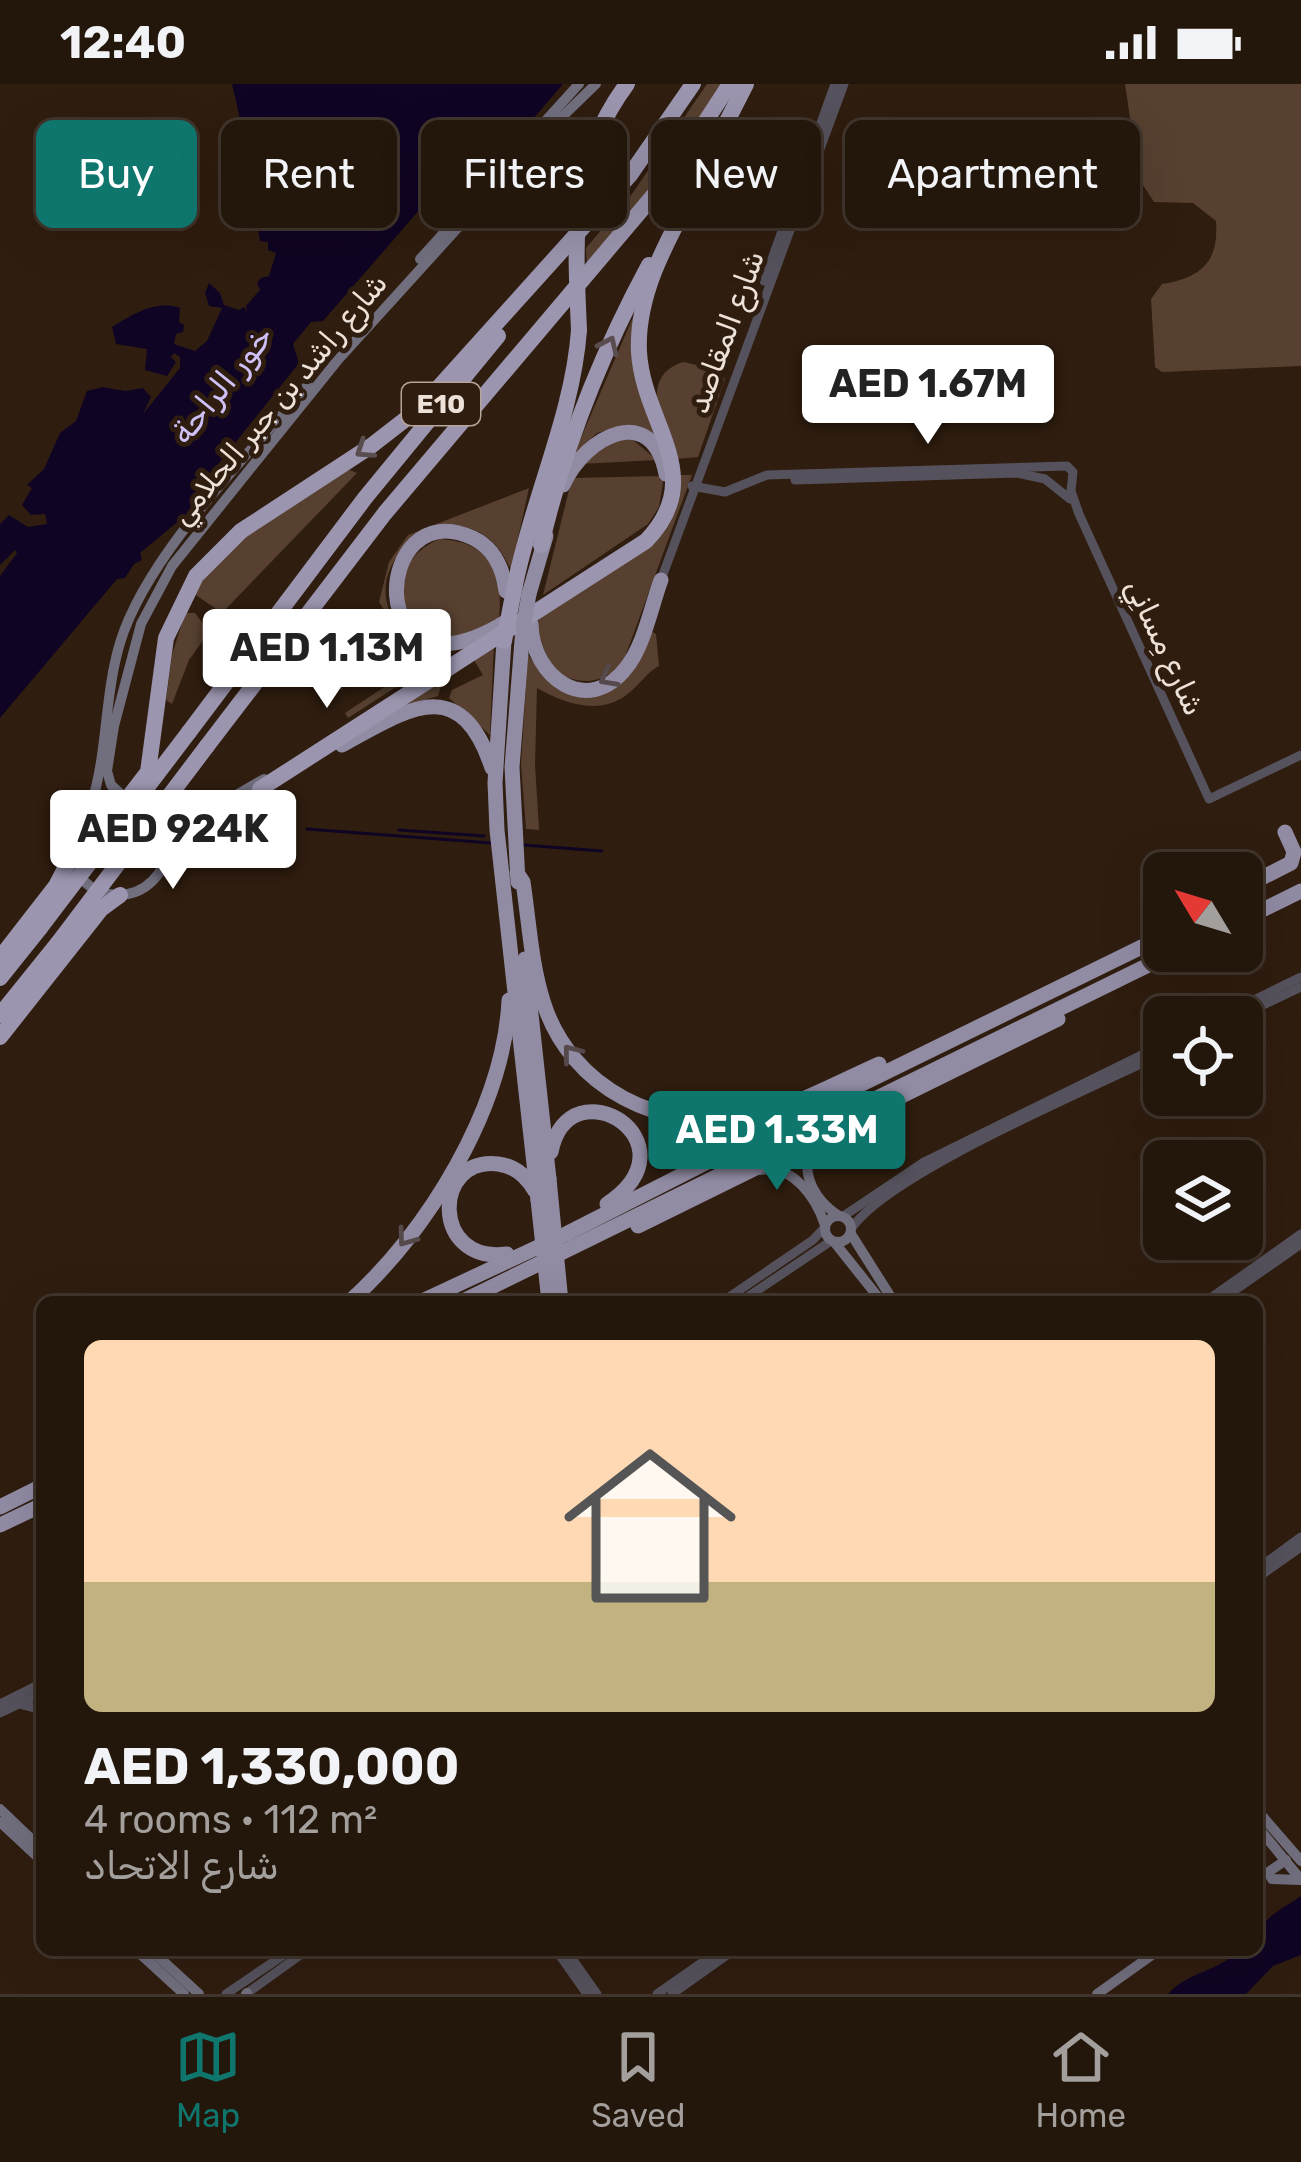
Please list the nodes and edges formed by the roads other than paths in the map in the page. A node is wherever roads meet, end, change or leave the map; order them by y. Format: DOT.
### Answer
graph roads {
  1 [pos="596,84"];
  2 [pos="627,84"];
  3 [pos="698,84"];
  4 [pos="730,84"];
  5 [pos="746,84"];
  6 [pos="839,84"];
  7 [pos="576,87"];
  8 [pos="561,117"];
  9 [pos="546,120"];
  10 [pos="728,120"];
  11 [pos="448,228"];
  12 [pos="670,228"];
  13 [pos="678,228"];
  14 [pos="566,452"];
  15 [pos="666,458"];
  16 [pos="917,473"];
  17 [pos="1016,473"];
  18 [pos="1073,474"];
  19 [pos="671,477"];
  20 [pos="553,484"];
  21 [pos="694,484"];
  22 [pos="1079,514"];
  23 [pos="541,545"];
  24 [pos="661,580"];
  25 [pos="521,591"];
  26 [pos="527,626"];
  27 [pos="501,634"];
  28 [pos="117,653"];
  29 [pos="120,698"];
  30 [pos="1301,754"];
  31 [pos="496,783"];
  32 [pos="260,789"];
  33 [pos="126,798"];
  34 [pos="91,805"];
  35 [pos="154,813"];
  36 [pos="506,828"];
  37 [pos="1301,850"];
  38 [pos="165,857"];
  39 [pos="70,859"];
  40 [pos="511,862"];
  41 [pos="1301,870"];
  42 [pos="1263,877"];
  43 [pos="1263,888"];
  44 [pos="1301,891"];
  45 [pos="120,895"];
  46 [pos="504,895"];
  47 [pos="1263,910"];
  48 [pos="1143,944"];
  49 [pos="0,958"];
  50 [pos="1104,965"];
  51 [pos="1143,968"];
  52 [pos="1148,972"];
  53 [pos="1301,977"];
  54 [pos="0,978"];
  55 [pos="1301,987"];
  56 [pos="1269,993"];
  57 [pos="1263,996"];
  58 [pos="1263,1003"];
  59 [pos="1263,1005"];
  60 [pos="0,1015"];
  61 [pos="0,1037"];
  62 [pos="1143,1054"];
  63 [pos="1138,1056"];
  64 [pos="1143,1064"];
  65 [pos="1126,1072"];
  66 [pos="848,1124"];
  67 [pos="549,1179"];
  68 [pos="730,1181"];
  69 [pos="538,1199"];
  70 [pos="840,1216"];
  71 [pos="824,1227"];
  72 [pos="851,1231"];
  73 [pos="566,1234"];
  74 [pos="1301,1234"];
  75 [pos="833,1242"];
  76 [pos="1301,1244"];
  77 [pos="524,1250"];
  78 [pos="355,1296"];
  79 [pos="432,1296"];
  80 [pos="473,1296"];
  81 [pos="494,1296"];
  82 [pos="548,1296"];
  83 [pos="560,1296"];
  84 [pos="731,1296"];
  85 [pos="749,1296"];
  86 [pos="877,1296"];
  87 [pos="890,1296"];
  88 [pos="1215,1296"];
  89 [pos="1227,1296"];
  90 [pos="36,1488"];
  91 [pos="0,1504"];
  92 [pos="36,1508"];
  93 [pos="0,1525"];
  94 [pos="1301,1537"];
  95 [pos="1294,1549"];
  96 [pos="1263,1570"];
  97 [pos="36,1687"];
  98 [pos="36,1696"];
  99 [pos="20,1704"];
  100 [pos="0,1708"];
  101 [pos="36,1708"];
  102 [pos="0,1809"];
  103 [pos="1263,1817"];
  104 [pos="0,1822"];
  105 [pos="1263,1833"];
  106 [pos="1267,1838"];
  107 [pos="1301,1839"];
  108 [pos="1283,1840"];
  109 [pos="36,1843"];
  110 [pos="36,1855"];
  111 [pos="1296,1859"];
  112 [pos="1271,1875"];
  113 [pos="1263,1878"];
  114 [pos="1301,1880"];
  115 [pos="143,1956"];
  116 [pos="158,1956"];
  117 [pos="282,1956"];
  118 [pos="299,1956"];
  119 [pos="560,1956"];
  120 [pos="570,1956"];
  121 [pos="712,1956"];
  122 [pos="726,1956"];
  123 [pos="1151,1956"];
  124 [pos="184,1994"];
  125 [pos="199,1994"];
  126 [pos="226,1994"];
  127 [pos="246,1994"];
  128 [pos="586,1994"];
  129 [pos="597,1994"];
  130 [pos="658,1994"];
  131 [pos="672,1994"];
  132 [pos="1097,1994"];
  1 -- 8 [label="main road, شارع راشد بن جبر الحلامي"];
  2 -- 14 [label="highway, bridge"];
  3 -- 33 [label="highway, one-way"];
  3 -- 54 [label="highway, E10, bridge"];
  4 -- 60 [label="highway, E10, bridge"];
  5 -- 10 [label="highway"];
  6 -- 21 [label="street, شارع المقاصد"];
  7 -- 8 [label="main road"];
  7 -- 9 [label="main road, شارع راشد بن جبر الحلامي"];
  8 -- 29 [label="main road, شارع راشد بن جبر الحلامي"];
  11 -- 28 [label="main road, شارع راشد بن جبر الحلامي"];
  14 -- 12 [label="highway, one-way"];
  13 -- 15 [label="highway"];
  14 -- 15 [label="highway"];
  14 -- 20 [label="highway"];
  14 -- 20 [label="highway"];
  15 -- 19 [label="highway"];
  16 -- 17 [label="street, شارع مِسانِي"];
  16 -- 18 [label="street, شارع مِسانِي"];
  16 -- 21 [label="street, شارع مِسانِي"];
  17 -- 18 [label="street"];
  17 -- 22 [label="street, شارع مِسانِي"];
  18 -- 22 [label="street, شارع مِسانِي"];
  19 -- 27 [label="highway"];
  19 -- 32 [label="highway"];
  20 -- 23 [label="highway"];
  20 -- 25 [label="highway"];
  21 -- 24 [label="street, شارع المقاصد"];
  22 -- 30 [label="street, شارع مِسانِي"];
  23 -- 25 [label="highway"];
  24 -- 26 [label="highway, one-way"];
  25 -- 26 [label="highway, bridge"];
  25 -- 27 [label="highway, bridge"];
  25 -- 27 [label="highway"];
  26 -- 36 [label="highway"];
  27 -- 31 [label="highway"];
  27 -- 35 [label="main road"];
  28 -- 29 [label="main road"];
  28 -- 34 [label="main road, شارع راشد بن جبر الحلامي"];
  29 -- 33 [label="main road, شارع راشد بن جبر الحلامي"];
  31 -- 32 [label="highway"];
  31 -- 36 [label="highway"];
  32 -- 38 [label="main road"];
  33 -- 34 [label="main road"];
  33 -- 35 [label="main road"];
  34 -- 39 [label="main road"];
  35 -- 38 [label="main road"];
  36 -- 40 [label="highway"];
  37 -- 42 [label="highway"];
  38 -- 45 [label="main road"];
  39 -- 45 [label="main road"];
  39 -- 49 [label="highway"];
  40 -- 46 [label="highway"];
  50 -- 40 [label="highway, one-way"];
  40 -- 67 [label="highway"];
  41 -- 43 [label="highway"];
  44 -- 47 [label="highway"];
  45 -- 61 [label="highway"];
  46 -- 69 [label="highway"];
  46 -- 78 [label="highway, one-way"];
  48 -- 50 [label="highway"];
  50 -- 73 [label="highway"];
  51 -- 80 [label="highway"];
  52 -- 66 [label="highway"];
  53 -- 56 [label="street"];
  55 -- 59 [label="street"];
  56 -- 57 [label="street"];
  56 -- 58 [label="street"];
  62 -- 63 [label="street"];
  63 -- 65 [label="street"];
  63 -- 70 [label="street"];
  64 -- 65 [label="street"];
  65 -- 72 [label="street"];
  66 -- 68 [label="highway"];
  66 -- 70 [label="main road"];
  67 -- 73 [label="highway"];
  67 -- 83 [label="highway, bridge"];
  68 -- 71 [label="main road"];
  68 -- 81 [label="highway"];
  69 -- 77 [label="highway"];
  69 -- 82 [label="highway, bridge"];
  70 -- 71 [label="main road"];
  70 -- 72 [label="main road"];
  71 -- 75 [label="main road"];
  71 -- 84 [label="street"];
  72 -- 75 [label="main road"];
  72 -- 87 [label="main road"];
  73 -- 77 [label="highway"];
  74 -- 88 [label="street"];
  75 -- 85 [label="street"];
  75 -- 86 [label="main road"];
  76 -- 89 [label="street"];
  77 -- 79 [label="highway"];
  90 -- 91 [label="highway"];
  92 -- 93 [label="highway"];
  94 -- 95 [label="street"];
  95 -- 96 [label="street"];
  97 -- 100 [label="street"];
  98 -- 99 [label="street"];
  99 -- 100 [label="street"];
  99 -- 101 [label="street"];
  102 -- 109 [label="main road"];
  103 -- 108 [label="main road"];
  104 -- 110 [label="main road"];
  105 -- 106 [label="main road"];
  106 -- 111 [label="main road"];
  106 -- 112 [label="main road"];
  107 -- 108 [label="main road"];
  108 -- 111 [label="main road"];
  111 -- 112 [label="main road"];
  111 -- 114 [label="main road"];
  112 -- 113 [label="main road"];
  112 -- 114 [label="main road"];
  115 -- 124 [label="main road"];
  116 -- 125 [label="main road"];
  117 -- 126 [label="street"];
  118 -- 127 [label="street"];
  119 -- 128 [label="street"];
  120 -- 129 [label="street"];
  121 -- 130 [label="street"];
  122 -- 131 [label="street"];
  123 -- 132 [label="main road"];
}
